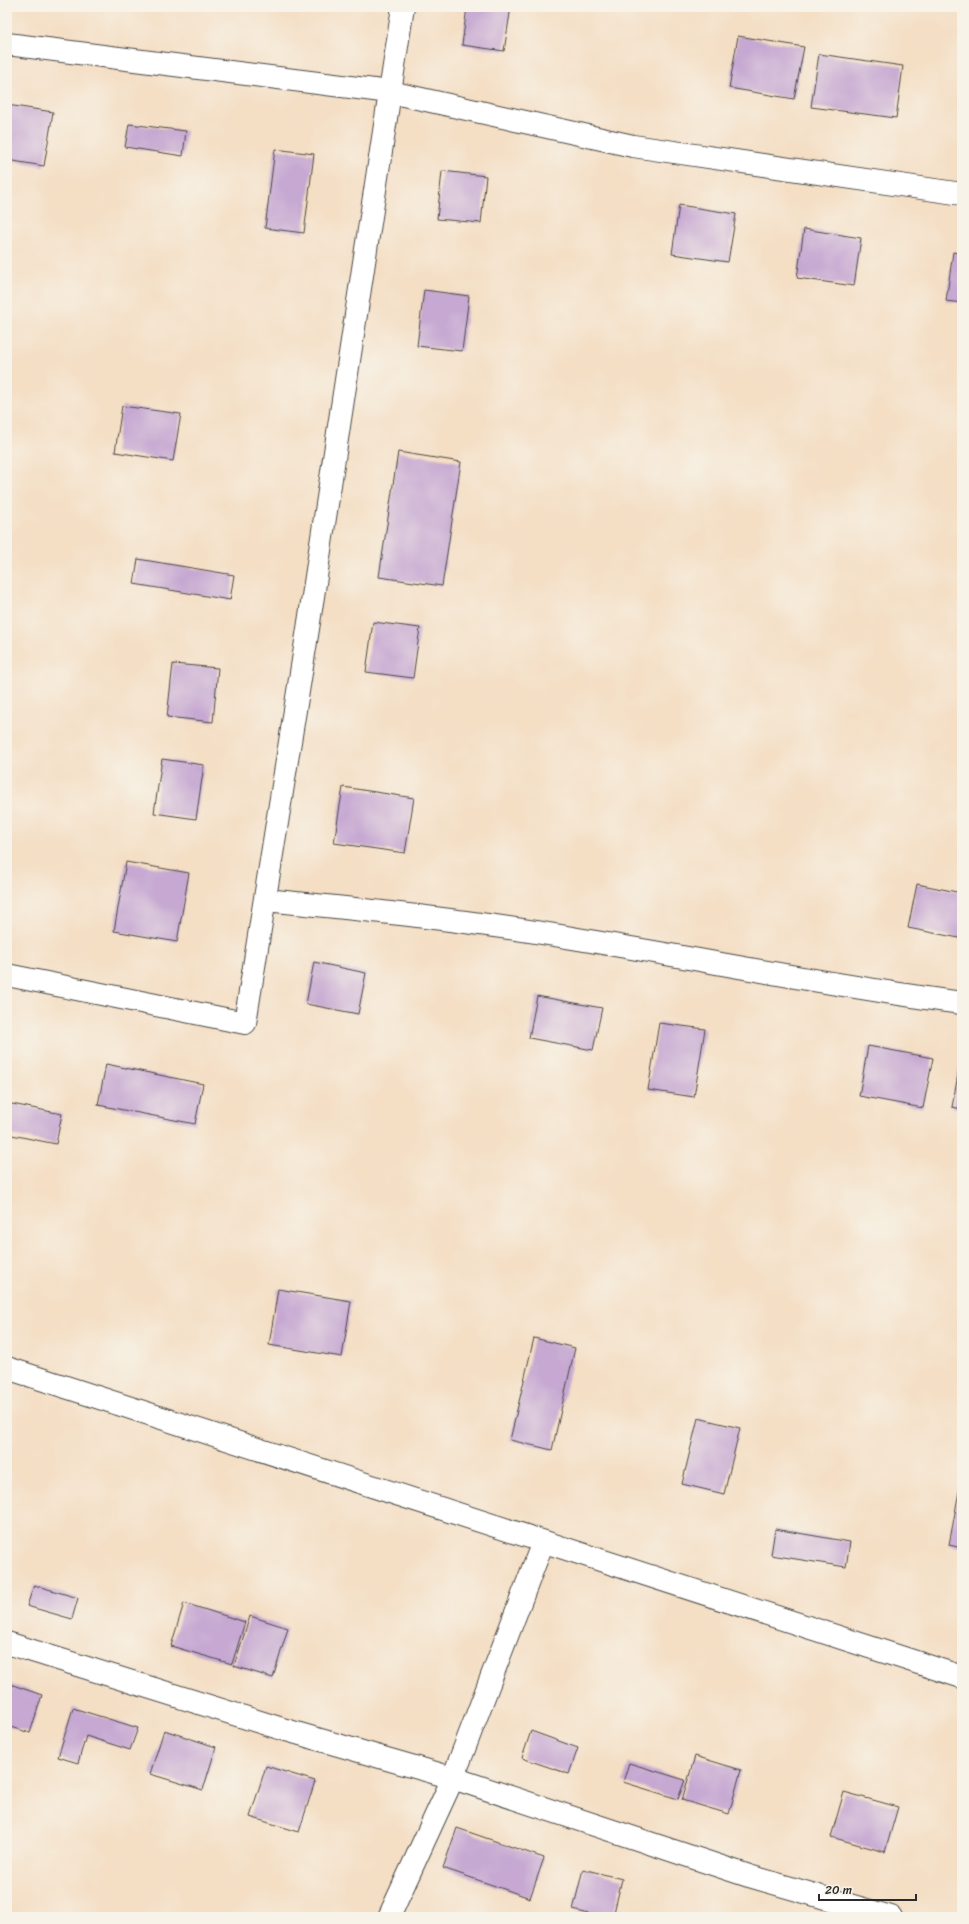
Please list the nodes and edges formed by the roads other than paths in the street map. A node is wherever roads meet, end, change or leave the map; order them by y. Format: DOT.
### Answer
graph roads {
  1 [pos="403,7"];
  2 [pos="7,44"];
  3 [pos="390,92"];
  4 [pos="962,194"];
  5 [pos="265,900"];
  6 [pos="7,976"];
  7 [pos="962,1004"];
  8 [pos="7,1368"];
  9 [pos="543,1542"];
  10 [pos="7,1643"];
  11 [pos="962,1677"];
  12 [pos="453,1778"];
  13 [pos="389,1917"];
  14 [pos="891,1917"];
  1 -- 3 [label="street"];
  2 -- 3 [label="street"];
  3 -- 4 [label="street"];
  3 -- 5 [label="street"];
  5 -- 6 [label="street"];
  5 -- 7 [label="street"];
  8 -- 9 [label="street"];
  9 -- 11 [label="street"];
  9 -- 12 [label="street"];
  10 -- 12 [label="street"];
  12 -- 13 [label="street"];
  12 -- 14 [label="street"];
}
